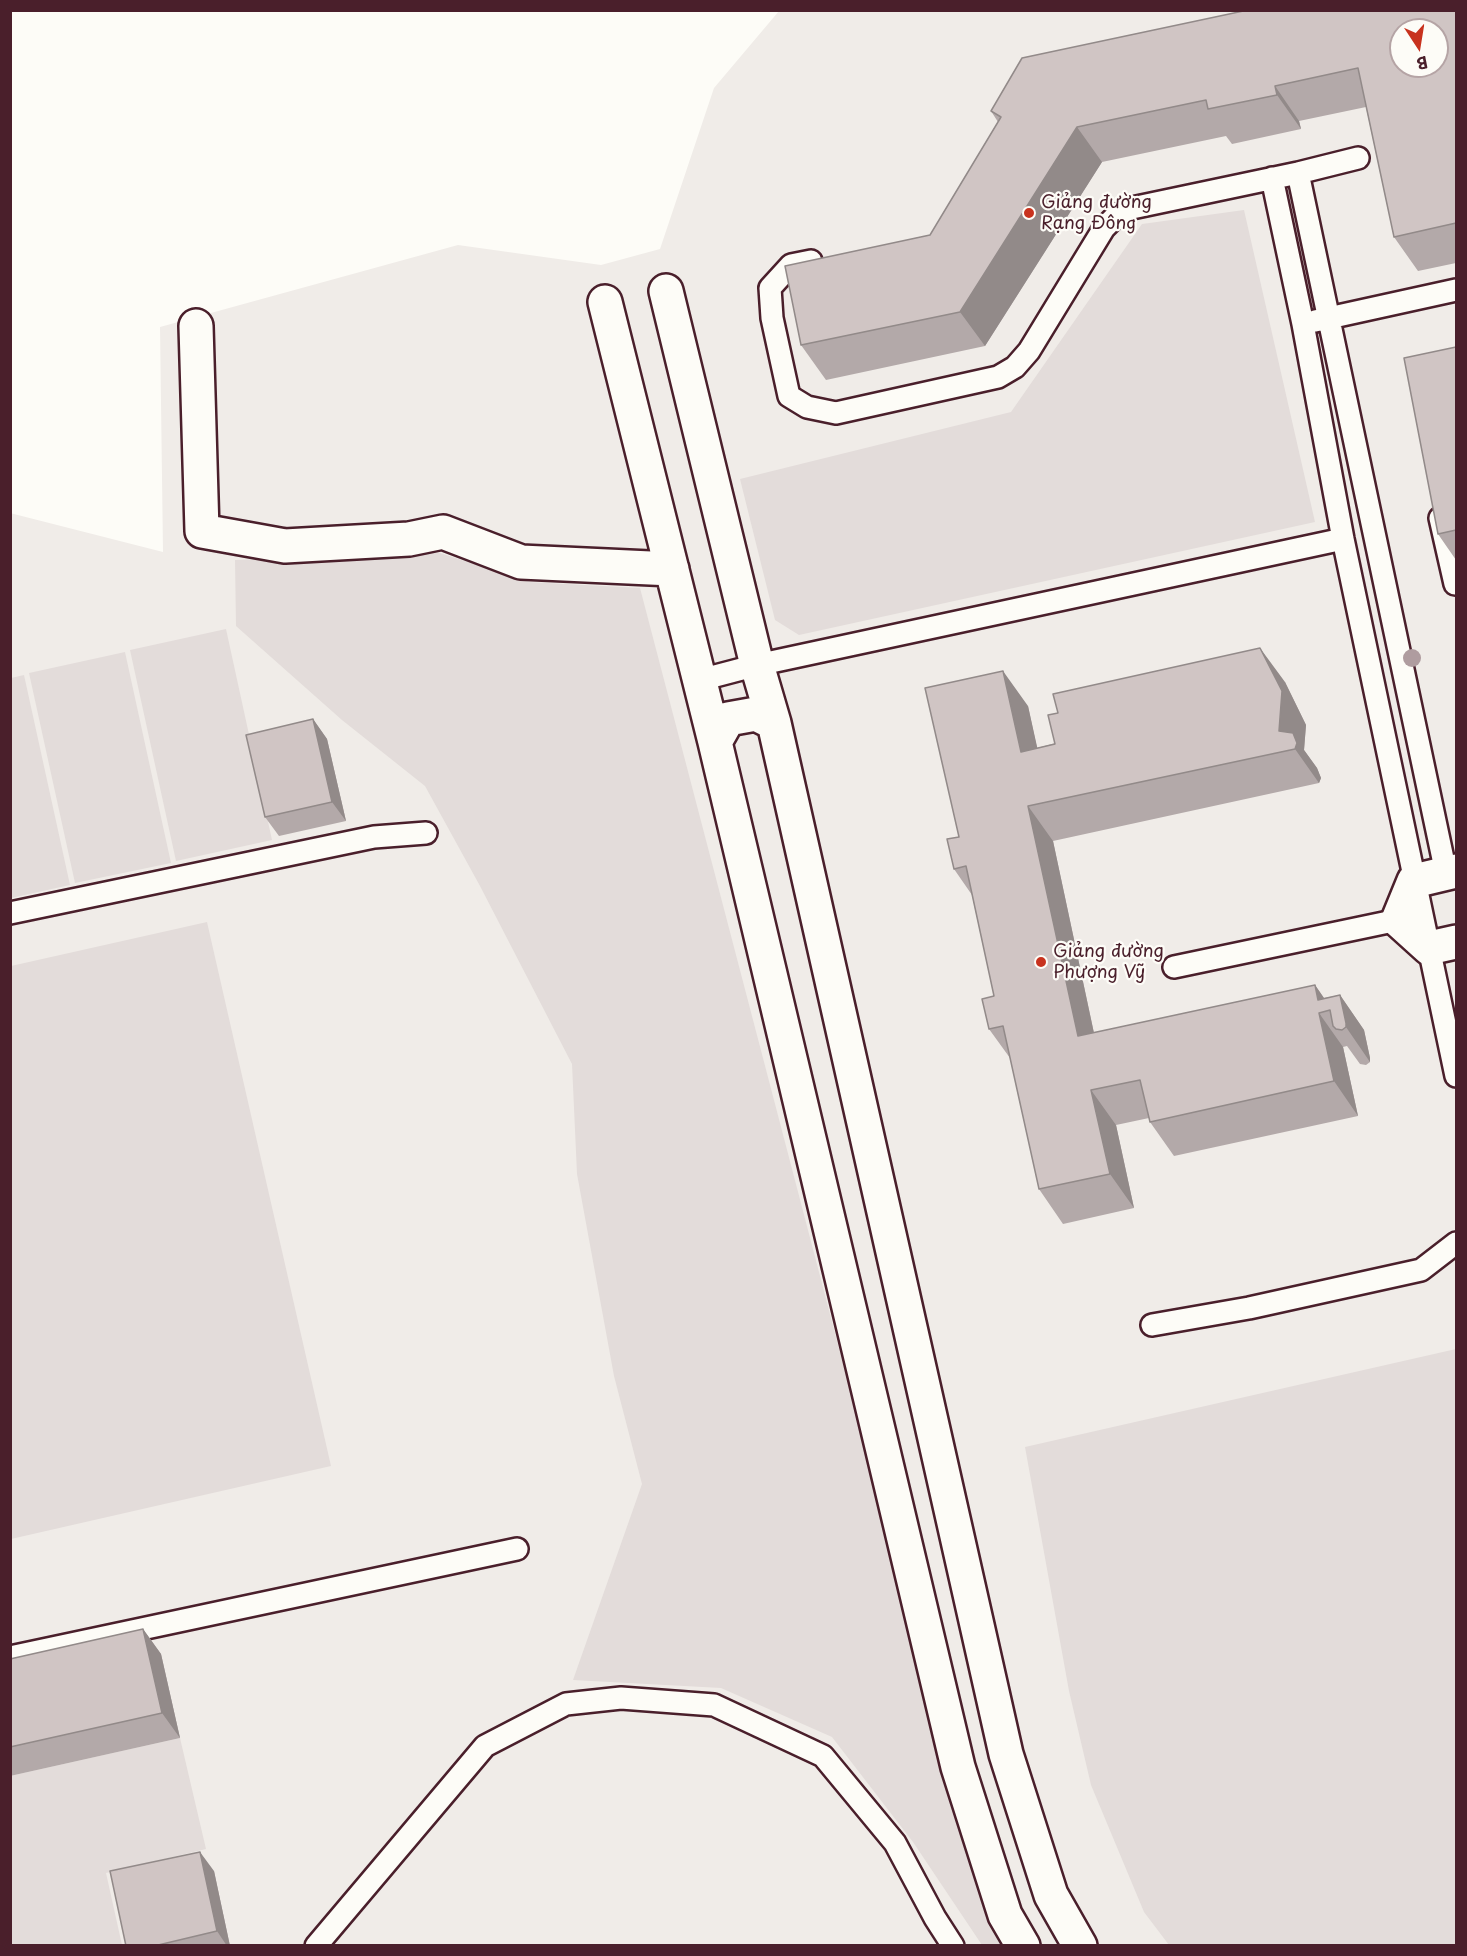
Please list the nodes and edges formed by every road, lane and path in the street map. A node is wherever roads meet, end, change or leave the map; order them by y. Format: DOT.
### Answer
graph roads {
  1 [pos="1358,158"];
  2 [pos="1299,173"];
  3 [pos="1272,178"];
  4 [pos="826,258"];
  5 [pos="1456,290"];
  6 [pos="666,291"];
  7 [pos="605,302"];
  8 [pos="1328,318"];
  9 [pos="1303,324"];
  10 [pos="196,326"];
  11 [pos="1435,495"];
  12 [pos="1343,539"];
  13 [pos="672,569"];
  14 [pos="1456,584"];
  15 [pos="757,665"];
  16 [pos="700,680"];
  17 [pos="774,723"];
  18 [pos="715,742"];
  19 [pos="426,833"];
  20 [pos="1451,872"];
  21 [pos="1414,881"];
  22 [pos="10,913"];
  23 [pos="1398,920"];
  24 [pos="1443,945"];
  25 [pos="1174,967"];
  26 [pos="1456,1076"];
  27 [pos="1456,1242"];
  28 [pos="1152,1325"];
  29 [pos="517,1549"];
  30 [pos="10,1657"];
  31 [pos="316,1946"];
  32 [pos="953,1946"];
  33 [pos="1023,1946"];
  34 [pos="1080,1946"];
  1 -- 2 [label="lane"];
  2 -- 3 [label="lane"];
  2 -- 8 [label="lane"];
  3 -- 4 [label="lane"];
  3 -- 9 [label="lane"];
  5 -- 8 [label="lane"];
  6 -- 15 [label="street"];
  7 -- 13 [label="street"];
  8 -- 9 [label="lane"];
  8 -- 20 [label="lane"];
  9 -- 12 [label="lane"];
  10 -- 13 [label="street"];
  11 -- 14 [label="lane"];
  12 -- 15 [label="lane"];
  12 -- 21 [label="lane"];
  13 -- 16 [label="street"];
  15 -- 16 [label="lane"];
  15 -- 17 [label="street"];
  16 -- 18 [label="street"];
  17 -- 18 [label="street"];
  17 -- 34 [label="street"];
  18 -- 33 [label="street"];
  19 -- 22 [label="lane"];
  20 -- 21 [label="street"];
  21 -- 23 [label="street"];
  21 -- 24 [label="lane"];
  23 -- 24 [label="street"];
  23 -- 25 [label="lane"];
  24 -- 26 [label="lane"];
  27 -- 28 [label="lane"];
  29 -- 30 [label="lane"];
  31 -- 32 [label="lane"];
}
